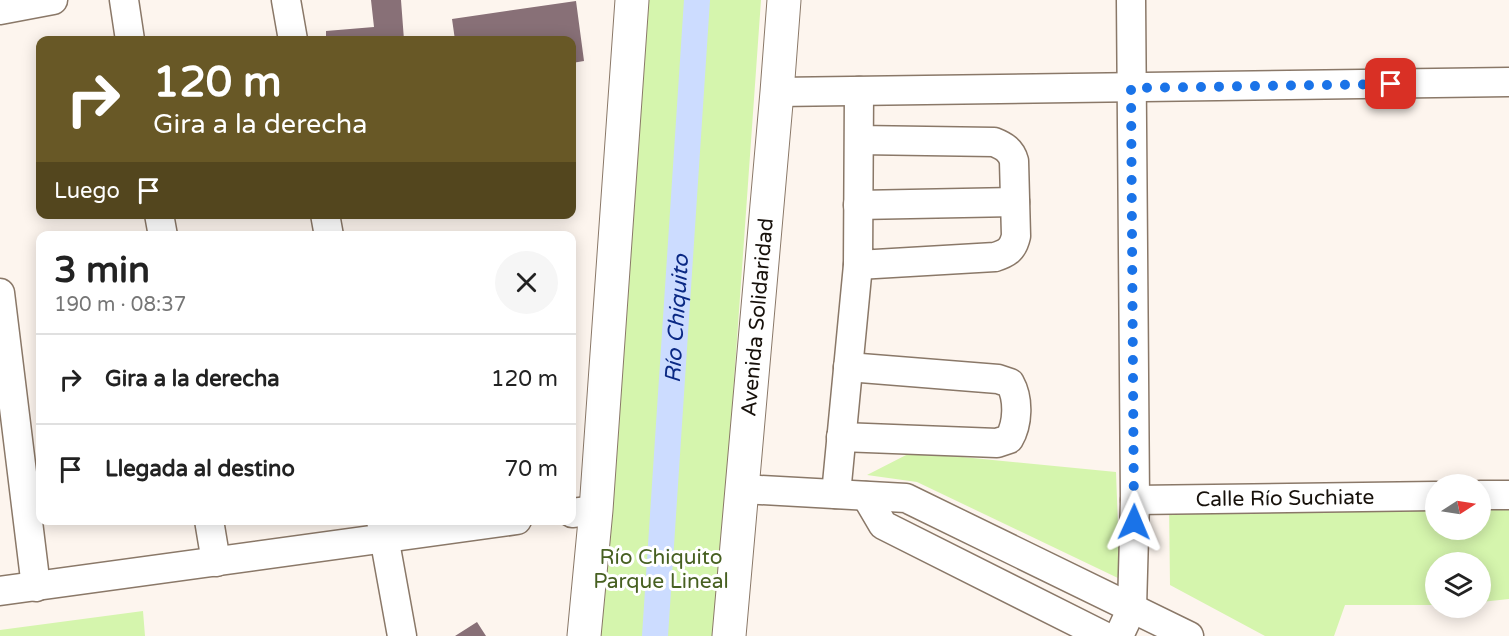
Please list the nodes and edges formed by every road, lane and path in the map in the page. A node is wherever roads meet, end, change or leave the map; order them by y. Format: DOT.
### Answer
graph roads {
  1 [pos="53,0"];
  2 [pos="124,0"];
  3 [pos="286,0"];
  4 [pos="632,0"];
  5 [pos="784,0"];
  6 [pos="1131,0"];
  7 [pos="14,5"];
  8 [pos="129,36"];
  9 [pos="292,36"];
  10 [pos="1509,82"];
  11 [pos="1131,88"];
  12 [pos="777,92"];
  13 [pos="859,92"];
  14 [pos="859,140"];
  15 [pos="1015,202"];
  16 [pos="858,205"];
  17 [pos="858,265"];
  18 [pos="0,293"];
  19 [pos="848,367"];
  20 [pos="841,437"];
  21 [pos="742,489"];
  22 [pos="836,494"];
  23 [pos="1491,495"];
  24 [pos="1509,495"];
  25 [pos="866,496"];
  26 [pos="1425,496"];
  27 [pos="1135,500"];
  28 [pos="584,511"];
  29 [pos="211,525"];
  30 [pos="450,525"];
  31 [pos="382,530"];
  32 [pos="216,562"];
  33 [pos="36,587"];
  34 [pos="0,591"];
  35 [pos="1132,608"];
  36 [pos="402,636"];
  37 [pos="584,636"];
  38 [pos="729,636"];
  39 [pos="1104,636"];
  40 [pos="1119,636"];
  41 [pos="1189,636"];
  1 -- 7 [label="street"];
  2 -- 8 [label="street"];
  3 -- 9 [label="street"];
  4 -- 28 [label="main road"];
  5 -- 12 [label="main road, Avenida Solidaridad"];
  6 -- 11 [label="street"];
  10 -- 11 [label="street"];
  11 -- 13 [label="street"];
  11 -- 27 [label="street"];
  12 -- 13 [label="street"];
  12 -- 21 [label="main road, Avenida Solidaridad"];
  13 -- 14 [label="street"];
  14 -- 15 [label="street"];
  14 -- 16 [label="street"];
  15 -- 16 [label="street"];
  15 -- 17 [label="street"];
  16 -- 17 [label="street"];
  17 -- 19 [label="street"];
  18 -- 33 [label="street"];
  19 -- 20 [label="street"];
  19 -- 20 [label="street"];
  20 -- 22 [label="street"];
  21 -- 22 [label="street"];
  21 -- 38 [label="main road, Avenida Solidaridad"];
  22 -- 25 [label="street"];
  23 -- 24 [label="street"];
  25 -- 35 [label="street"];
  25 -- 39 [label="street"];
  26 -- 27 [label="street, Calle Río Suchiate"];
  27 -- 35 [label="street"];
  28 -- 37 [label="main road"];
  29 -- 32 [label="street"];
  30 -- 31 [label="street"];
  31 -- 32 [label="street"];
  31 -- 36 [label="street"];
  32 -- 33 [label="street"];
  33 -- 34 [label="street"];
  35 -- 40 [label="street"];
  35 -- 41 [label="street"];
}
